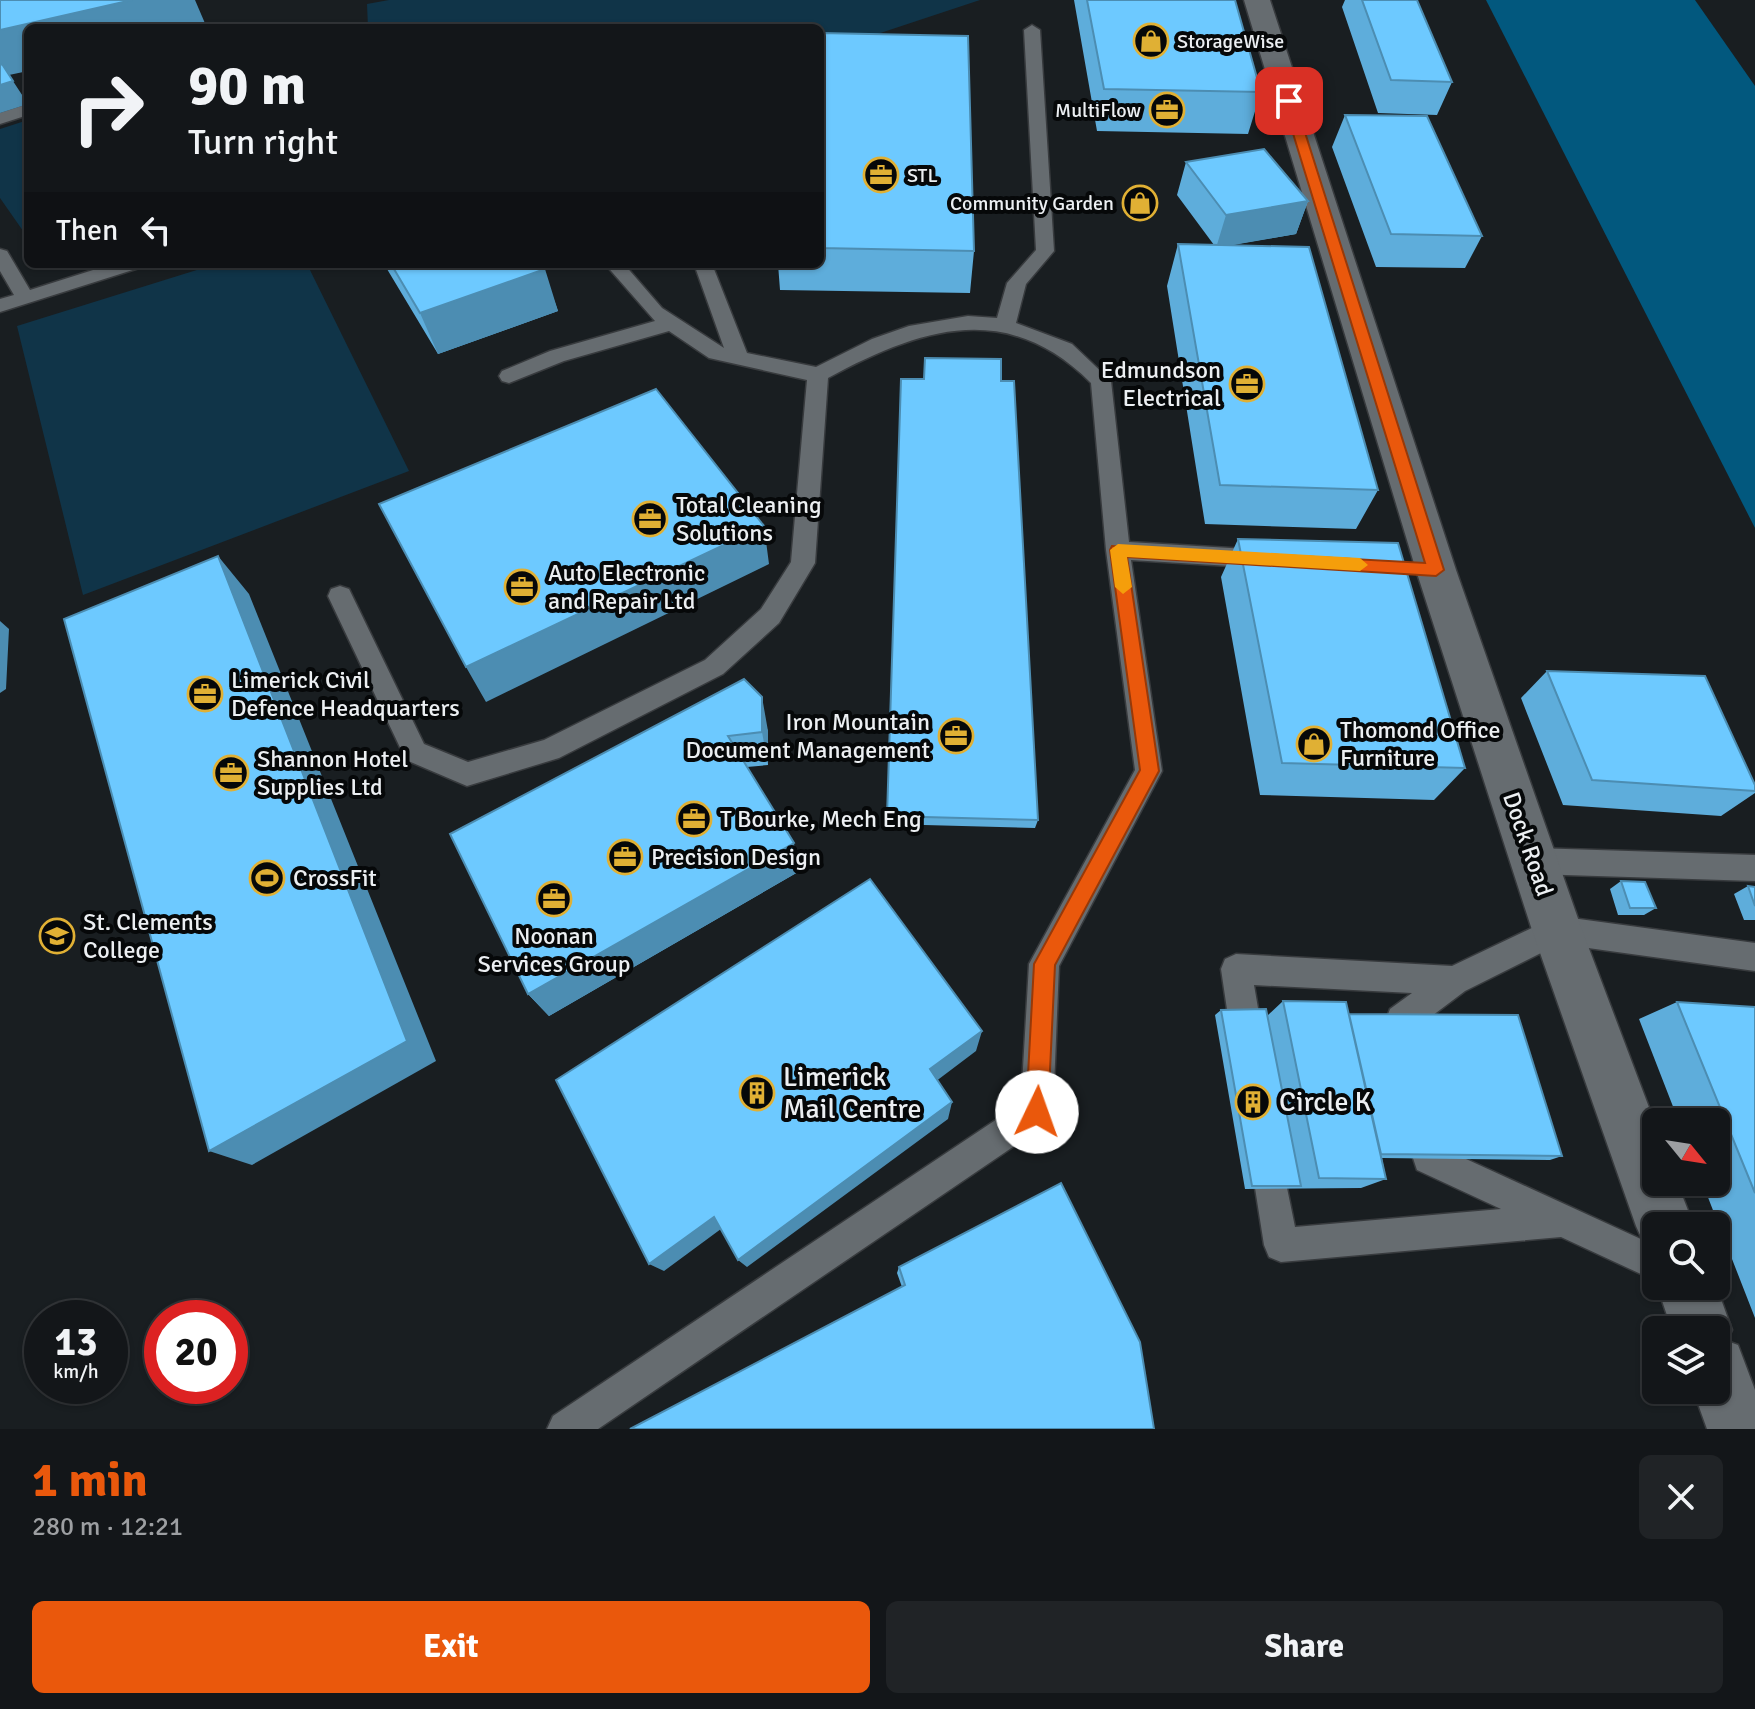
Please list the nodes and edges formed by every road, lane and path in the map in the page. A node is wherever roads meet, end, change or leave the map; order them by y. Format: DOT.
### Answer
graph roads {
  1 [pos="1257,0"];
  2 [pos="1032,30"];
  3 [pos="24,110"];
  4 [pos="0,119"];
  5 [pos="0,255"];
  6 [pos="119,268"];
  7 [pos="617,268"];
  8 [pos="705,268"];
  9 [pos="25,298"];
  10 [pos="0,306"];
  11 [pos="672,323"];
  12 [pos="1006,323"];
  13 [pos="738,357"];
  14 [pos="818,375"];
  15 [pos="509,376"];
  16 [pos="1118,550"];
  17 [pos="1293,561"];
  18 [pos="340,596"];
  19 [pos="1534,861"];
  20 [pos="1755,868"];
  21 [pos="1557,930"];
  22 [pos="1755,957"];
  23 [pos="1454,981"];
  24 [pos="1401,1020"];
  25 [pos="1252,1070"];
  26 [pos="1262,1133"];
  27 [pos="1429,1158"];
  28 [pos="1660,1212"];
  29 [pos="1559,1221"];
  30 [pos="1642,1258"];
  31 [pos="1729,1404"];
  32 [pos="566,1429"];
  33 [pos="1738,1429"];
  1 -- 19 [label="main road, Dock Road"];
  2 -- 12 [label="lane"];
  3 -- 4 [label="lane"];
  5 -- 9 [label="lane"];
  6 -- 9 [label="lane"];
  7 -- 11 [label="lane"];
  8 -- 13 [label="lane"];
  9 -- 10 [label="lane"];
  11 -- 13 [label="lane"];
  11 -- 15 [label="lane"];
  12 -- 14 [label="lane"];
  12 -- 16 [label="lane"];
  13 -- 14 [label="lane"];
  14 -- 18 [label="lane"];
  16 -- 17 [label="lane"];
  16 -- 32 [label="lane"];
  19 -- 20 [label="lane"];
  19 -- 21 [label="main road, Dock Road"];
  21 -- 22 [label="lane"];
  21 -- 23 [label="lane"];
  21 -- 28 [label="main road, Dock Road"];
  23 -- 24 [label="lane"];
  23 -- 25 [label="lane"];
  26 -- 29 [label="lane"];
  27 -- 29 [label="lane"];
  29 -- 30 [label="lane"];
  31 -- 33 [label="main road"];
}
